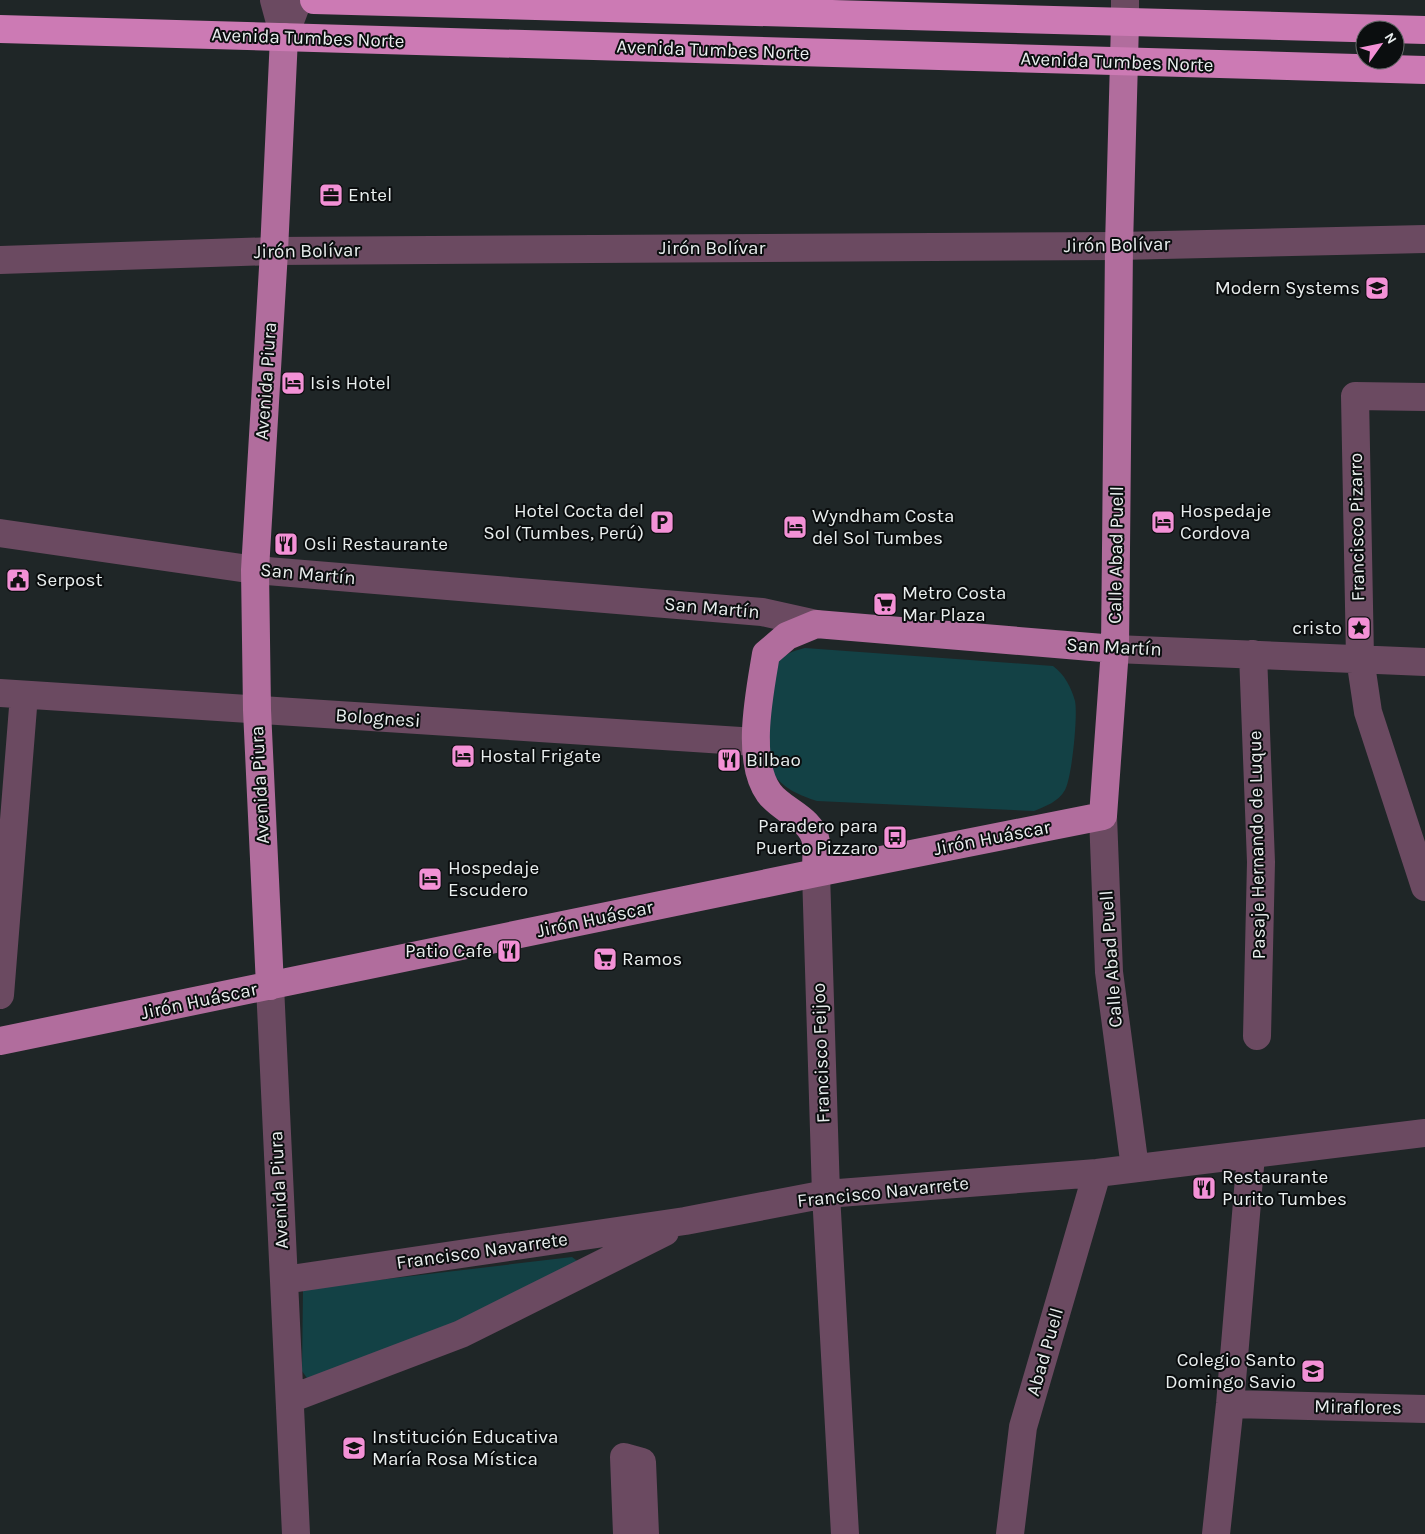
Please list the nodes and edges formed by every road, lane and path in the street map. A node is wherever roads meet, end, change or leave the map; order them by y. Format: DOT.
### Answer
graph roads {
  1 [pos="274,0"];
  2 [pos="298,0"];
  3 [pos="314,0"];
  4 [pos="1125,11"];
  5 [pos="0,29"];
  6 [pos="1425,30"];
  7 [pos="284,37"];
  8 [pos="1122,62"];
  9 [pos="1425,70"];
  10 [pos="1425,239"];
  11 [pos="1119,246"];
  12 [pos="274,251"];
  13 [pos="0,260"];
  14 [pos="1425,396"];
  15 [pos="0,532"];
  16 [pos="255,570"];
  17 [pos="816,624"];
  18 [pos="1115,649"];
  19 [pos="1253,654"];
  20 [pos="1360,658"];
  21 [pos="1425,662"];
  22 [pos="12,694"];
  23 [pos="257,710"];
  24 [pos="756,742"];
  25 [pos="1103,816"];
  26 [pos="5,852"];
  27 [pos="816,873"];
  28 [pos="1425,887"];
  29 [pos="270,986"];
  30 [pos="0,994"];
  31 [pos="1257,1036"];
  32 [pos="0,1041"];
  33 [pos="1425,1133"];
  34 [pos="1252,1155"];
  35 [pos="1135,1168"];
  36 [pos="1097,1173"];
  37 [pos="826,1194"];
  38 [pos="685,1222"];
  39 [pos="284,1280"];
  40 [pos="290,1399"];
  41 [pos="1230,1404"];
  42 [pos="1425,1408"];
  43 [pos="296,1534"];
  44 [pos="627,1534"];
  45 [pos="644,1534"];
  46 [pos="845,1534"];
  47 [pos="1010,1534"];
  48 [pos="1216,1534"];
  1 -- 7 [label="street, Avenida Piura"];
  2 -- 7 [label="street, Avenida Piura"];
  3 -- 4 [label="highway, Avenida Tumbes Norte"];
  4 -- 6 [label="highway, Avenida Tumbes Norte"];
  4 -- 8 [label="main road, Calle Abad Puell"];
  5 -- 7 [label="highway, Avenida Tumbes Norte"];
  7 -- 8 [label="highway, Avenida Tumbes Norte"];
  7 -- 12 [label="main road, Avenida Piura"];
  8 -- 9 [label="highway, Avenida Tumbes Norte"];
  8 -- 11 [label="main road, Calle Abad Puell"];
  10 -- 11 [label="street, Jirón Bolívar"];
  11 -- 12 [label="street, Jirón Bolívar"];
  11 -- 18 [label="main road, Calle Abad Puell"];
  12 -- 13 [label="street, Jirón Bolívar"];
  12 -- 16 [label="main road, Avenida Piura"];
  14 -- 20 [label="street, Francisco Pizarro"];
  15 -- 16 [label="street, San Martín"];
  16 -- 17 [label="street, San Martín"];
  16 -- 23 [label="main road, Avenida Piura"];
  17 -- 18 [label="main road, San Martín"];
  17 -- 24 [label="main road, Francisco Feijoo"];
  18 -- 19 [label="street, San Martín"];
  18 -- 25 [label="main road, Calle Abad Puell"];
  19 -- 20 [label="street, San Martín"];
  19 -- 31 [label="street, Pasaje Hernando de Luque"];
  20 -- 21 [label="street, San Martín"];
  20 -- 28 [label="street, Francisco Pizarro"];
  22 -- 23 [label="street, Bolognesi"];
  22 -- 26 [label="street"];
  23 -- 24 [label="street, Bolognesi"];
  23 -- 29 [label="main road, Avenida Piura"];
  24 -- 27 [label="main road, Francisco Feijoo"];
  25 -- 27 [label="main road, Jirón Huáscar"];
  25 -- 35 [label="street, Calle Abad Puell"];
  26 -- 30 [label="street"];
  27 -- 29 [label="main road, Jirón Huáscar"];
  27 -- 37 [label="street, Francisco Feijoo"];
  29 -- 32 [label="main road, Jirón Huáscar"];
  29 -- 39 [label="street, Avenida Piura"];
  33 -- 34 [label="street, Francisco Navarrete"];
  34 -- 35 [label="street, Francisco Navarrete"];
  34 -- 41 [label="street"];
  35 -- 36 [label="street, Francisco Navarrete"];
  36 -- 37 [label="street, Francisco Navarrete"];
  36 -- 47 [label="street, Abad Puell"];
  37 -- 38 [label="street, Francisco Navarrete"];
  37 -- 46 [label="street, Francisco Feijoo"];
  38 -- 39 [label="street, Francisco Navarrete"];
  38 -- 40 [label="street"];
  39 -- 40 [label="street, Avenida Piura"];
  40 -- 43 [label="street, Avenida Piura"];
  41 -- 42 [label="street, Miraflores"];
  41 -- 48 [label="street"];
  44 -- 45 [label="street"];
}
